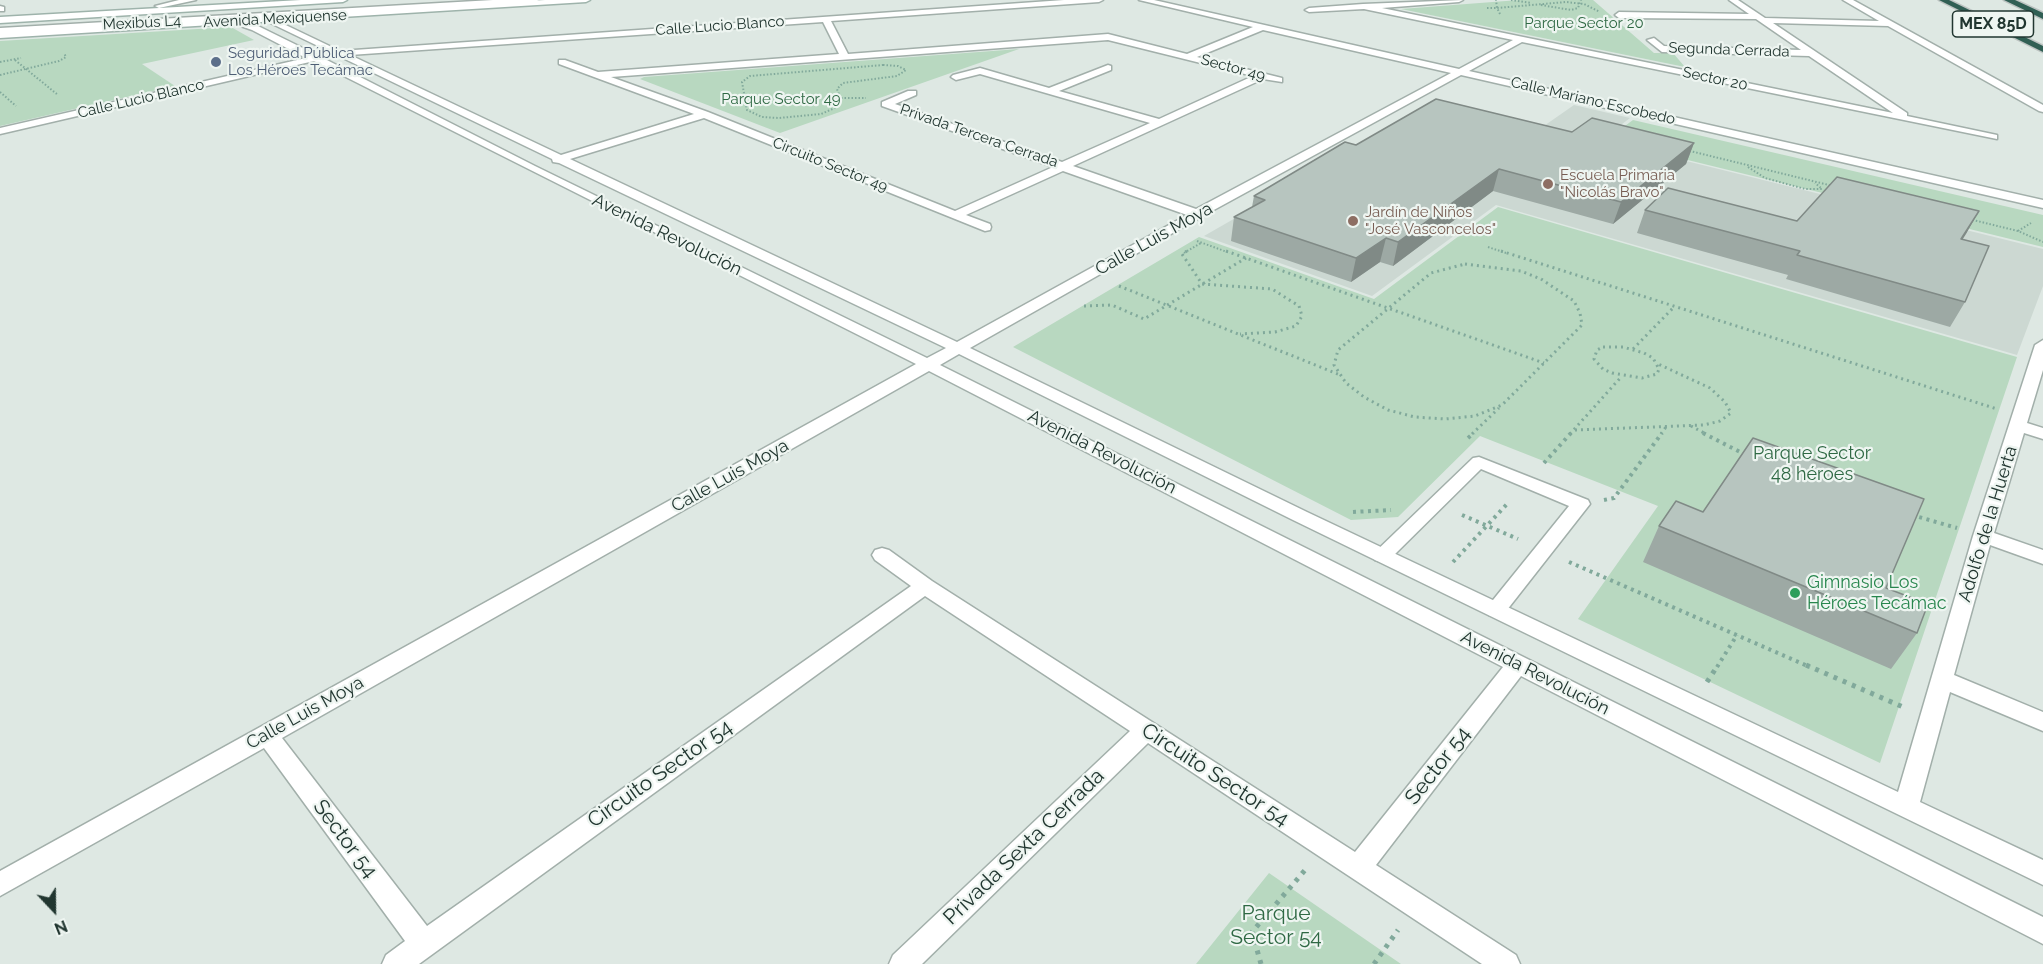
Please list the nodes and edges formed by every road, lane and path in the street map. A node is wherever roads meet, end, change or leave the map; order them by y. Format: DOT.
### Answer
graph roads {
  1 [pos="192,0"];
  2 [pos="343,0"];
  3 [pos="416,0"];
  4 [pos="535,0"];
  5 [pos="586,0"];
  6 [pos="1099,0"];
  7 [pos="1146,0"];
  8 [pos="1459,0"];
  9 [pos="1511,0"];
  10 [pos="1733,0"];
  11 [pos="1847,0"];
  12 [pos="1943,0"];
  13 [pos="2008,0"];
  14 [pos="181,1"];
  15 [pos="1581,2"];
  16 [pos="156,3"];
  17 [pos="1538,4"];
  18 [pos="1363,6"];
  19 [pos="202,8"];
  20 [pos="169,10"];
  21 [pos="1309,10"];
  22 [pos="189,14"];
  23 [pos="1603,15"];
  24 [pos="1502,16"];
  25 [pos="2043,16"];
  26 [pos="238,17"];
  27 [pos="826,19"];
  28 [pos="1760,19"];
  29 [pos="0,22"];
  30 [pos="1627,22"];
  31 [pos="1889,24"];
  32 [pos="1264,26"];
  33 [pos="0,33"];
  34 [pos="1108,37"];
  35 [pos="1521,39"];
  36 [pos="1651,40"];
  37 [pos="2043,49"];
  38 [pos="59,52"];
  39 [pos="341,53"];
  40 [pos="1810,53"];
  41 [pos="7,54"];
  42 [pos="23,57"];
  43 [pos="845,57"];
  44 [pos="1188,57"];
  45 [pos="316,58"];
  46 [pos="14,60"];
  47 [pos="0,62"];
  48 [pos="562,62"];
  49 [pos="1096,64"];
  50 [pos="26,69"];
  51 [pos="1461,71"];
  52 [pos="762,74"];
  53 [pos="0,75"];
  54 [pos="597,75"];
  55 [pos="1262,76"];
  56 [pos="956,77"];
  57 [pos="1279,80"];
  58 [pos="1049,91"];
  59 [pos="912,93"];
  60 [pos="2043,109"];
  61 [pos="81,113"];
  62 [pos="704,114"];
  63 [pos="1910,120"];
  64 [pos="1161,123"];
  65 [pos="0,131"];
  66 [pos="1993,137"];
  67 [pos="1679,149"];
  68 [pos="560,159"];
  69 [pos="1745,165"];
  70 [pos="1065,166"];
  71 [pos="531,168"];
  72 [pos="1813,181"];
  73 [pos="1834,186"];
  74 [pos="2043,204"];
  75 [pos="1197,214"];
  76 [pos="956,215"];
  77 [pos="1961,217"];
  78 [pos="985,227"];
  79 [pos="1168,230"];
  80 [pos="1202,242"];
  81 [pos="2043,242"];
  82 [pos="1488,248"];
  83 [pos="1247,258"];
  84 [pos="1090,274"];
  85 [pos="1202,284"];
  86 [pos="1167,305"];
  87 [pos="1080,307"];
  88 [pos="1389,308"];
  89 [pos="1673,308"];
  90 [pos="1239,334"];
  91 [pos="2043,345"];
  92 [pos="958,348"];
  93 [pos="1634,350"];
  94 [pos="1544,363"];
  95 [pos="929,364"];
  96 [pos="1658,364"];
  97 [pos="1341,375"];
  98 [pos="1622,376"];
  99 [pos="1502,405"];
  100 [pos="2020,422"];
  101 [pos="1691,426"];
  102 [pos="1666,427"];
  103 [pos="1574,430"];
  104 [pos="2043,434"];
  105 [pos="1461,445"];
  106 [pos="1752,458"];
  107 [pos="1527,482"];
  108 [pos="1436,503"];
  109 [pos="1581,504"];
  110 [pos="1394,510"];
  111 [pos="1907,513"];
  112 [pos="1300,516"];
  113 [pos="1487,526"];
  114 [pos="1983,536"];
  115 [pos="1544,550"];
  116 [pos="882,555"];
  117 [pos="1382,555"];
  118 [pos="2043,557"];
  119 [pos="1436,581"];
  120 [pos="925,586"];
  121 [pos="1496,610"];
  122 [pos="1737,635"];
  123 [pos="1518,664"];
  124 [pos="1941,679"];
  125 [pos="1693,704"];
  126 [pos="1932,720"];
  127 [pos="2043,722"];
  128 [pos="1146,730"];
  129 [pos="267,735"];
  130 [pos="1906,807"];
  131 [pos="1326,847"];
  132 [pos="1358,868"];
  133 [pos="2043,873"];
  134 [pos="0,884"];
  135 [pos="1415,905"];
  136 [pos="2043,931"];
  137 [pos="423,943"];
  138 [pos="396,964"];
  139 [pos="903,964"];
  140 [pos="1261,964"];
  141 [pos="1374,964"];
  142 [pos="1506,964"];
  1 -- 14 [label="street"];
  2 -- 19 [label="street, Avenida Mexiquense"];
  3 -- 26 [label="street, Mexibús L4"];
  4 -- 26 [label="street, Mexibús L4"];
  5 -- 26 [label="street, Avenida Mexiquense"];
  6 -- 27 [label="street, Calle Lucio Blanco"];
  7 -- 32 [label="street, Calle Mariano Escobedo"];
  8 -- 18 [label="street, Sector 20"];
  9 -- 17 [label="path"];
  10 -- 28 [label="street, Sector 20"];
  11 -- 31 [label="street"];
  12 -- 37 [label="highway, MEX 85D"];
  13 -- 25 [label="highway, MEX 85D"];
  14 -- 16 [label="street"];
  14 -- 19 [label="street, Avenida Revolución"];
  15 -- 17 [label="path"];
  15 -- 17 [label="path"];
  15 -- 23 [label="path"];
  16 -- 20 [label="street, Avenida Revolución"];
  17 -- 24 [label="path"];
  18 -- 21 [label="street, Sector 20"];
  18 -- 35 [label="street, Sector 20"];
  19 -- 20 [label="street, Avenida Mexiquense"];
  19 -- 26 [label="street, Avenida Revolución"];
  20 -- 22 [label="street, Avenida Revolución"];
  20 -- 29 [label="street, Avenida Mexiquense"];
  22 -- 26 [label="street, Avenida Revolución"];
  22 -- 29 [label="street, Mexibús L4"];
  26 -- 33 [label="street, Avenida Mexiquense"];
  26 -- 33 [label="street, Mexibús L4"];
  26 -- 39 [label="street, Avenida Revolución"];
  26 -- 45 [label="street, Avenida Revolución"];
  27 -- 39 [label="street, Calle Lucio Blanco"];
  27 -- 43 [label="street"];
  28 -- 30 [label="street"];
  28 -- 31 [label="street"];
  28 -- 40 [label="street, Sector 20"];
  31 -- 60 [label="street"];
  32 -- 44 [label="street, Sector 49"];
  32 -- 51 [label="street, Calle Mariano Escobedo"];
  34 -- 43 [label="street, Circuito Sector 49"];
  34 -- 44 [label="street, Sector 49"];
  35 -- 51 [label="street"];
  35 -- 63 [label="street, Sector 20"];
  36 -- 40 [label="street, Segunda Cerrada"];
  38 -- 50 [label="path"];
  39 -- 68 [label="street, Avenida Revolución"];
  40 -- 63 [label="street, Sector 20"];
  41 -- 46 [label="path"];
  42 -- 46 [label="path"];
  43 -- 54 [label="street, Circuito Sector 49"];
  44 -- 55 [label="street, Sector 49"];
  45 -- 61 [label="street, Calle Lucio Blanco"];
  45 -- 71 [label="street, Avenida Revolución"];
  46 -- 47 [label="path"];
  46 -- 50 [label="path"];
  48 -- 54 [label="street, Circuito Sector 49"];
  49 -- 58 [label="street"];
  50 -- 53 [label="path"];
  50 -- 61 [label="path"];
  51 -- 74 [label="street, Calle Mariano Escobedo"];
  51 -- 75 [label="street, Calle Luis Moya"];
  52 -- 52 [label="path"];
  54 -- 62 [label="street, Circuito Sector 49"];
  55 -- 57 [label="street, Sector 49"];
  55 -- 64 [label="street"];
  56 -- 58 [label="street"];
  58 -- 64 [label="street"];
  59 -- 70 [label="street, Privada Tercera Cerrada"];
  61 -- 65 [label="street, Calle Lucio Blanco"];
  62 -- 68 [label="street"];
  62 -- 76 [label="street, Circuito Sector 49"];
  63 -- 66 [label="street, Sector 20"];
  64 -- 70 [label="street"];
  67 -- 69 [label="path"];
  68 -- 71 [label="street"];
  68 -- 92 [label="street, Avenida Revolución"];
  69 -- 72 [label="path"];
  69 -- 72 [label="path"];
  70 -- 75 [label="street"];
  70 -- 76 [label="street"];
  71 -- 95 [label="street, Avenida Revolución"];
  72 -- 73 [label="path"];
  75 -- 79 [label="street, Calle Luis Moya"];
  76 -- 78 [label="street, Circuito Sector 49"];
  77 -- 81 [label="path"];
  79 -- 80 [label="path"];
  79 -- 84 [label="street, Calle Luis Moya"];
  80 -- 83 [label="path"];
  80 -- 85 [label="path"];
  82 -- 89 [label="path"];
  83 -- 85 [label="path"];
  83 -- 88 [label="path"];
  84 -- 86 [label="path"];
  84 -- 92 [label="street, Calle Luis Moya"];
  85 -- 86 [label="path"];
  85 -- 90 [label="path"];
  86 -- 87 [label="path"];
  86 -- 90 [label="path"];
  88 -- 94 [label="path"];
  88 -- 94 [label="path"];
  88 -- 97 [label="path"];
  89 -- 93 [label="path"];
  89 -- 100 [label="path"];
  90 -- 97 [label="path"];
  91 -- 100 [label="street, Adolfo de la Huerta"];
  92 -- 95 [label="street, Calle Luis Moya"];
  92 -- 112 [label="street, Avenida Revolución"];
  93 -- 96 [label="path"];
  93 -- 98 [label="path"];
  94 -- 99 [label="path"];
  95 -- 123 [label="street, Avenida Revolución"];
  95 -- 129 [label="street, Calle Luis Moya"];
  96 -- 98 [label="path"];
  96 -- 101 [label="path"];
  97 -- 99 [label="path"];
  98 -- 103 [label="path"];
  99 -- 105 [label="path"];
  100 -- 104 [label="street"];
  100 -- 114 [label="street, Adolfo de la Huerta"];
  101 -- 102 [label="path"];
  101 -- 106 [label="path"];
  102 -- 103 [label="path"];
  102 -- 109 [label="path"];
  103 -- 107 [label="path"];
  107 -- 108 [label="street"];
  107 -- 109 [label="street"];
  107 -- 113 [label="path"];
  108 -- 113 [label="path"];
  108 -- 117 [label="street"];
  109 -- 115 [label="street"];
  110 -- 112 [label="path"];
  111 -- 114 [label="path"];
  112 -- 117 [label="street, Avenida Revolución"];
  113 -- 115 [label="path"];
  113 -- 119 [label="path"];
  114 -- 118 [label="street"];
  114 -- 124 [label="street, Adolfo de la Huerta"];
  115 -- 121 [label="street"];
  115 -- 122 [label="path"];
  116 -- 120 [label="street, Circuito Sector 54"];
  117 -- 119 [label="street, Avenida Revolución"];
  119 -- 121 [label="street, Avenida Revolución"];
  120 -- 128 [label="street, Circuito Sector 54"];
  120 -- 137 [label="street, Circuito Sector 54"];
  121 -- 125 [label="street, Avenida Revolución"];
  122 -- 125 [label="path"];
  122 -- 126 [label="path"];
  123 -- 132 [label="street, Sector 54"];
  123 -- 136 [label="street, Avenida Revolución"];
  124 -- 126 [label="street, Adolfo de la Huerta"];
  124 -- 127 [label="street"];
  125 -- 130 [label="street, Avenida Revolución"];
  126 -- 130 [label="street, Adolfo de la Huerta"];
  128 -- 131 [label="street, Circuito Sector 54"];
  128 -- 139 [label="street, Privada Sexta Cerrada"];
  129 -- 134 [label="street, Calle Luis Moya"];
  129 -- 137 [label="street, Sector 54"];
  130 -- 133 [label="street, Avenida Revolución"];
  131 -- 132 [label="street, Circuito Sector 54"];
  131 -- 140 [label="path"];
  132 -- 135 [label="street, Circuito Sector 54"];
  135 -- 141 [label="path"];
  135 -- 142 [label="street, Circuito Sector 54"];
  137 -- 138 [label="street, Circuito Sector 54"];
}
